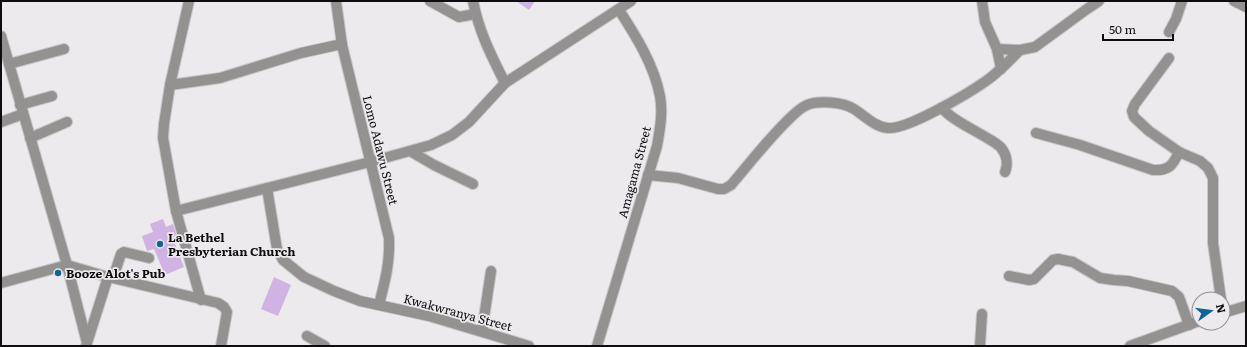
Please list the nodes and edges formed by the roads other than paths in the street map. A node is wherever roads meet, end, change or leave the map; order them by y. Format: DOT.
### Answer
graph roads {
  1 [pos="189,1"];
  2 [pos="336,1"];
  3 [pos="430,1"];
  4 [pos="473,1"];
  5 [pos="632,1"];
  6 [pos="982,1"];
  7 [pos="1099,1"];
  8 [pos="1182,1"];
  9 [pos="1234,1"];
  10 [pos="1246,7"];
  11 [pos="619,10"];
  12 [pos="475,14"];
  13 [pos="1168,32"];
  14 [pos="1,36"];
  15 [pos="342,44"];
  16 [pos="64,49"];
  17 [pos="997,49"];
  18 [pos="1020,50"];
  19 [pos="1169,58"];
  20 [pos="9,64"];
  21 [pos="1001,69"];
  22 [pos="505,83"];
  23 [pos="170,84"];
  24 [pos="52,96"];
  25 [pos="941,108"];
  26 [pos="22,110"];
  27 [pos="1,122"];
  28 [pos="67,122"];
  29 [pos="1036,133"];
  30 [pos="30,138"];
  31 [pos="410,151"];
  32 [pos="1180,152"];
  33 [pos="370,162"];
  34 [pos="1005,172"];
  35 [pos="648,175"];
  36 [pos="473,184"];
  37 [pos="267,188"];
  38 [pos="176,211"];
  39 [pos="149,258"];
  40 [pos="67,265"];
  41 [pos="491,272"];
  42 [pos="1010,276"];
  43 [pos="111,278"];
  44 [pos="1,283"];
  45 [pos="1220,291"];
  46 [pos="201,300"];
  47 [pos="379,305"];
  48 [pos="1246,306"];
  49 [pos="1231,310"];
  50 [pos="982,314"];
  51 [pos="1189,325"];
  52 [pos="482,331"];
  53 [pos="307,336"];
  54 [pos="1145,344"];
  55 [pos="87,345"];
  56 [pos="221,346"];
  57 [pos="325,346"];
  58 [pos="529,346"];
  59 [pos="597,346"];
  60 [pos="980,346"];
  61 [pos="1130,346"];
  1 -- 23 [label="street"];
  2 -- 15 [label="street, Lomo Adawu Street"];
  3 -- 12 [label="street"];
  4 -- 12 [label="street"];
  5 -- 11 [label="street"];
  6 -- 17 [label="street"];
  7 -- 18 [label="street"];
  8 -- 13 [label="street"];
  9 -- 10 [label="street"];
  11 -- 22 [label="street"];
  11 -- 35 [label="street, Amagama Street"];
  12 -- 22 [label="street"];
  14 -- 20 [label="street"];
  15 -- 23 [label="street"];
  15 -- 33 [label="street, Lomo Adawu Street"];
  16 -- 20 [label="street"];
  17 -- 18 [label="street"];
  17 -- 21 [label="street"];
  18 -- 21 [label="street"];
  19 -- 32 [label="street"];
  20 -- 26 [label="street"];
  21 -- 25 [label="street"];
  22 -- 31 [label="street"];
  23 -- 38 [label="street"];
  24 -- 26 [label="street"];
  25 -- 34 [label="street"];
  25 -- 35 [label="street"];
  26 -- 27 [label="street"];
  26 -- 30 [label="street"];
  28 -- 30 [label="street"];
  29 -- 32 [label="street"];
  30 -- 40 [label="street"];
  31 -- 33 [label="street"];
  31 -- 36 [label="street"];
  32 -- 45 [label="street"];
  33 -- 37 [label="street"];
  33 -- 47 [label="street, Lomo Adawu Street"];
  35 -- 59 [label="street, Amagama Street"];
  37 -- 38 [label="street"];
  37 -- 47 [label="street, Kwakwranya Street"];
  38 -- 46 [label="street"];
  39 -- 43 [label="street"];
  40 -- 43 [label="street"];
  40 -- 44 [label="street"];
  40 -- 55 [label="street"];
  41 -- 52 [label="street"];
  42 -- 51 [label="street"];
  43 -- 46 [label="street"];
  43 -- 55 [label="street"];
  46 -- 56 [label="street"];
  47 -- 52 [label="street, Kwakwranya Street"];
  48 -- 49 [label="street"];
  50 -- 60 [label="street"];
  51 -- 54 [label="street"];
  52 -- 58 [label="street, Kwakwranya Street"];
  53 -- 57 [label="street"];
  54 -- 61 [label="street"];
}
